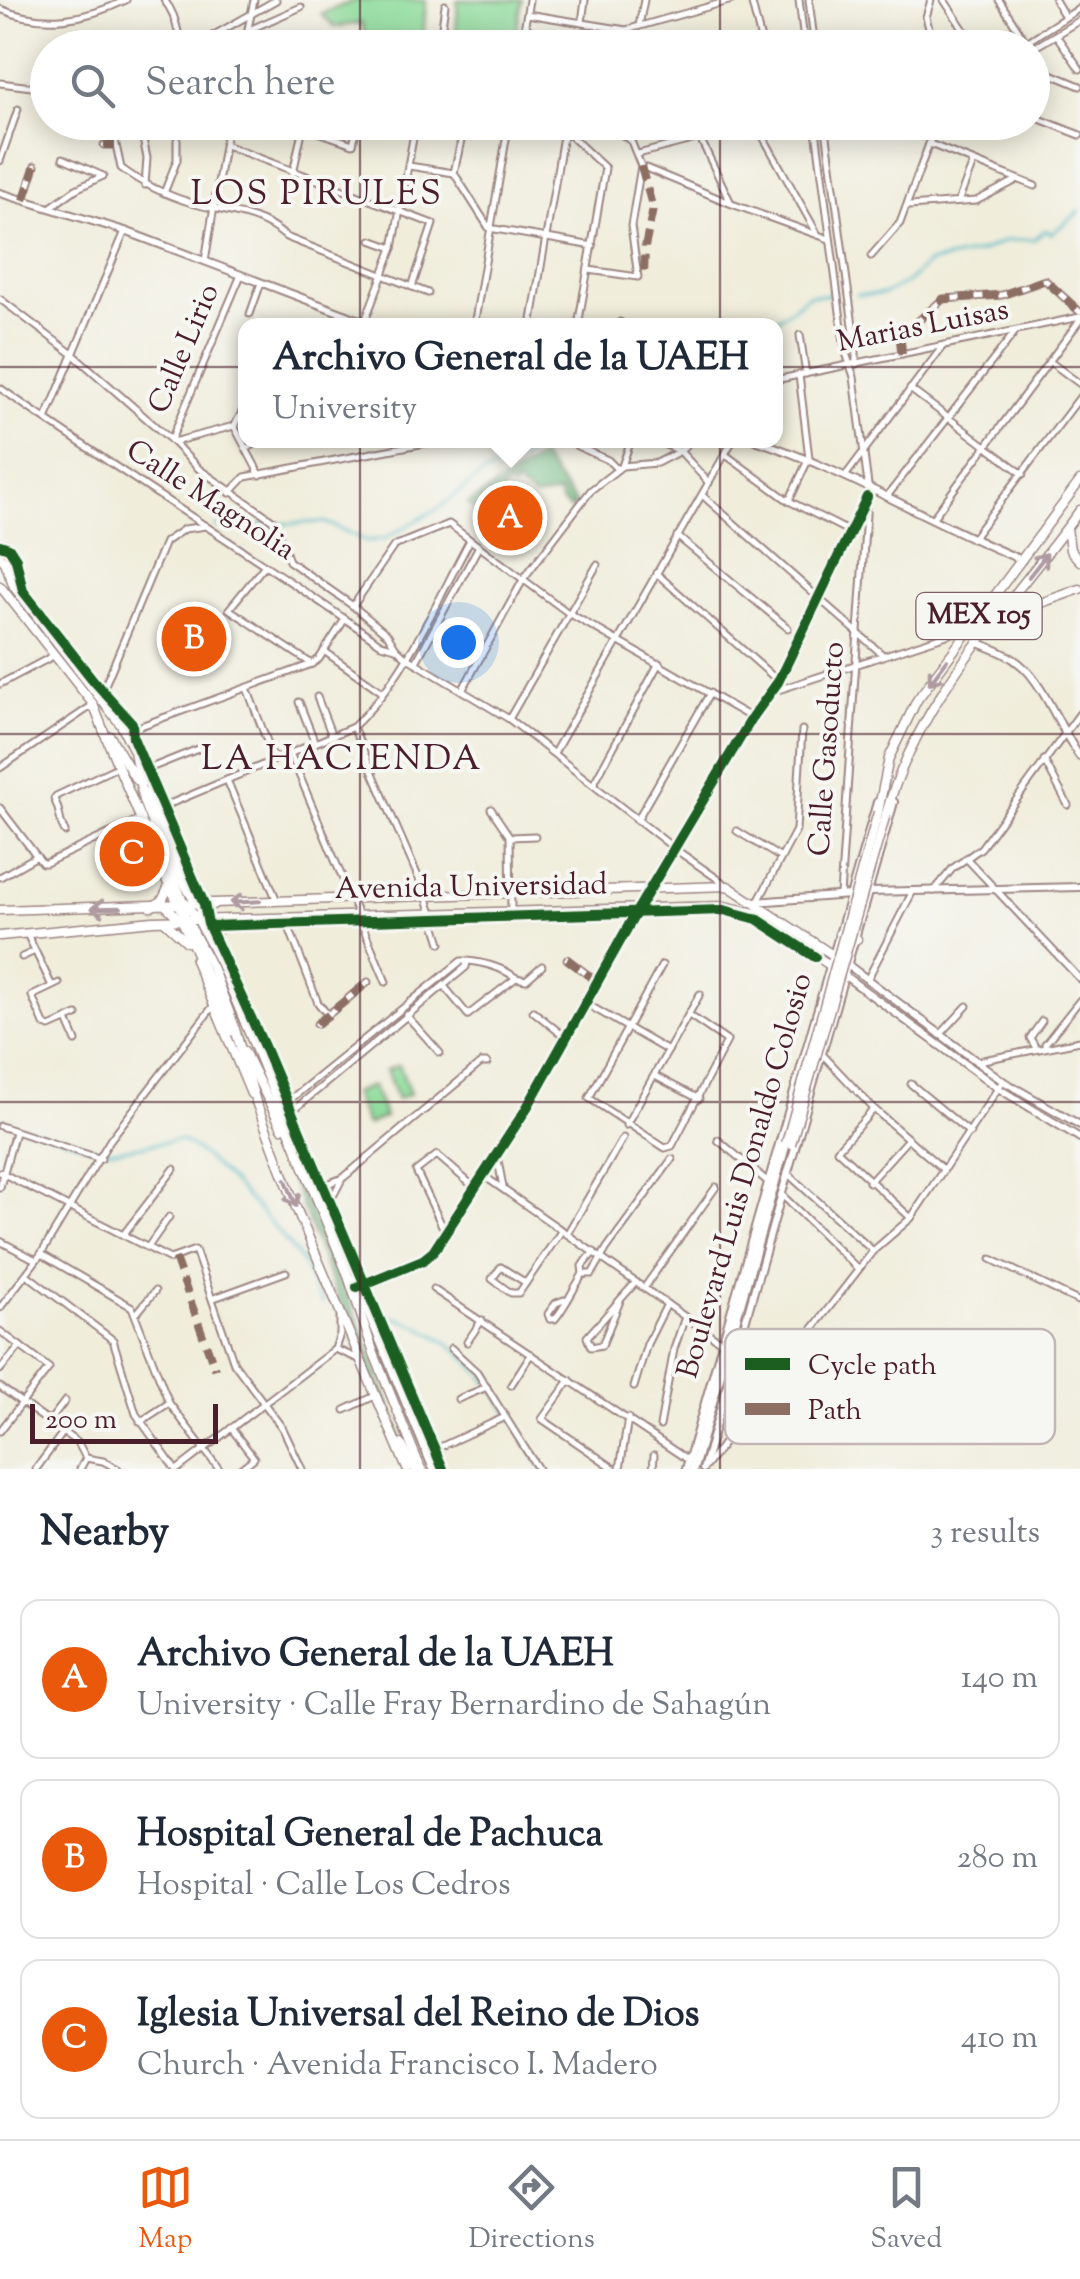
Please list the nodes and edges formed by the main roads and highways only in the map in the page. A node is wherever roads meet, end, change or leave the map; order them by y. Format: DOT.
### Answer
graph roads {
  1 [pos="1080,482"];
  2 [pos="1080,510"];
  3 [pos="1067,528"];
  4 [pos="0,557"];
  5 [pos="1080,561"];
  6 [pos="1080,589"];
  7 [pos="6,590"];
  8 [pos="996,619"];
  9 [pos="96,702"];
  10 [pos="106,728"];
  11 [pos="134,751"];
  12 [pos="140,785"];
  13 [pos="882,814"];
  14 [pos="168,884"];
  15 [pos="482,893"];
  16 [pos="214,904"];
  17 [pos="164,906"];
  18 [pos="151,907"];
  19 [pos="3,912"];
  20 [pos="190,912"];
  21 [pos="483,912"];
  22 [pos="214,920"];
  23 [pos="245,920"];
  24 [pos="164,922"];
  25 [pos="839,934"];
  26 [pos="0,936"];
  27 [pos="856,939"];
  28 [pos="218,956"];
  29 [pos="848,966"];
  30 [pos="845,976"];
  31 [pos="823,988"];
  32 [pos="840,994"];
  33 [pos="238,1040"];
  34 [pos="256,1102"];
  35 [pos="290,1140"];
  36 [pos="735,1329"];
  37 [pos="725,1363"];
  38 [pos="390,1428"];
  39 [pos="695,1468"];
  40 [pos="407,1469"];
  41 [pos="418,1469"];
  1 -- 13 [label="main road, Boulevard Luis Donaldo Colosio / MEX 105, one-way"];
  2 -- 3 [label="main road, Boulevard Luis Donaldo Colosio / MEX 105"];
  3 -- 5 [label="main road"];
  8 -- 3 [label="main road, Boulevard Luis Donaldo Colosio / MEX 105, one-way"];
  4 -- 7 [label="main road"];
  6 -- 8 [label="main road, MEX 105"];
  7 -- 9 [label="main road"];
  8 -- 13 [label="main road, Boulevard Luis Donaldo Colosio / MEX 105"];
  9 -- 10 [label="main road"];
  9 -- 11 [label="main road"];
  10 -- 12 [label="main road"];
  10 -- 14 [label="main road"];
  11 -- 12 [label="main road"];
  11 -- 20 [label="main road"];
  12 -- 20 [label="main road"];
  13 -- 36 [label="main road, bridge"];
  14 -- 18 [label="main road"];
  14 -- 20 [label="main road"];
  15 -- 16 [label="main road, Avenida Universidad, one-way"];
  15 -- 21 [label="main road"];
  15 -- 29 [label="main road, Avenida Universidad"];
  16 -- 20 [label="main road"];
  16 -- 22 [label="main road"];
  17 -- 18 [label="main road"];
  17 -- 20 [label="main road"];
  17 -- 24 [label="main road"];
  18 -- 19 [label="main road, one-way"];
  20 -- 22 [label="main road"];
  20 -- 24 [label="main road"];
  20 -- 28 [label="main road"];
  20 -- 33 [label="main road"];
  21 -- 23 [label="main road, Avenida Universidad"];
  21 -- 30 [label="main road, Avenida Universidad"];
  22 -- 23 [label="main road, Avenida Universidad"];
  23 -- 28 [label="main road"];
  24 -- 26 [label="main road"];
  24 -- 34 [label="main road"];
  25 -- 27 [label="main road"];
  28 -- 35 [label="main road"];
  31 -- 32 [label="main road"];
  33 -- 34 [label="main road"];
  33 -- 35 [label="main road"];
  34 -- 38 [label="main road, one-way"];
  35 -- 41 [label="main road"];
  37 -- 39 [label="main road, bridge"];
  38 -- 40 [label="main road"];
  38 -- 41 [label="main road"];
}
